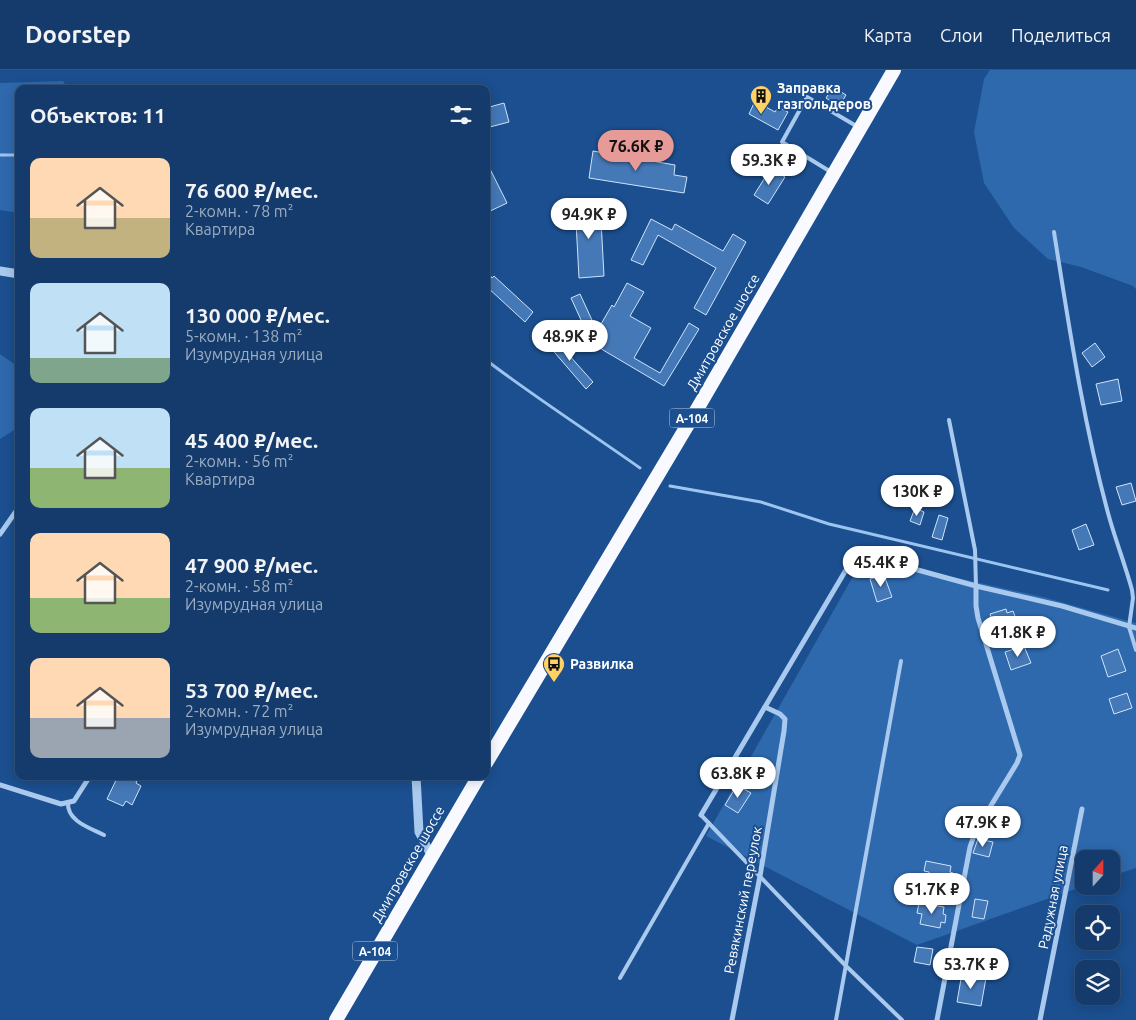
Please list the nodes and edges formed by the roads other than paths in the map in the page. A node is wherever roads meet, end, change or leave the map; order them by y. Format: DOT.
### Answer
graph roads {
  1 [pos="894,70"];
  2 [pos="860,128"];
  3 [pos="832,173"];
  4 [pos="1054,232"];
  5 [pos="0,271"];
  6 [pos="15,273"];
  7 [pos="948,420"];
  8 [pos="15,513"];
  9 [pos="0,534"];
  10 [pos="976,586"];
  11 [pos="1129,626"];
  12 [pos="1136,628"];
  13 [pos="1136,650"];
  14 [pos="901,661"];
  15 [pos="765,707"];
  16 [pos="490,756"];
  17 [pos="87,780"];
  18 [pos="416,780"];
  19 [pos="476,780"];
  20 [pos="0,785"];
  21 [pos="68,803"];
  22 [pos="1082,809"];
  23 [pos="701,815"];
  24 [pos="709,823"];
  25 [pos="104,835"];
  26 [pos="431,855"];
  27 [pos="760,876"];
  28 [pos="845,965"];
  29 [pos="620,978"];
  30 [pos="336,1020"];
  31 [pos="732,1020"];
  32 [pos="836,1020"];
  33 [pos="902,1020"];
  34 [pos="937,1020"];
  35 [pos="1040,1020"];
  1 -- 2 [label="highway, Дмитровское шоссе / А-104"];
  2 -- 3 [label="highway, Дмитровское шоссе / А-104"];
  2 -- 3 [label="lane"];
  3 -- 16 [label="highway, Дмитровское шоссе / А-104"];
  4 -- 11 [label="lane"];
  5 -- 6 [label="street"];
  7 -- 10 [label="lane"];
  8 -- 9 [label="street"];
  10 -- 11 [label="street"];
  10 -- 15 [label="street"];
  10 -- 34 [label="street"];
  11 -- 12 [label="street"];
  11 -- 13 [label="lane"];
  14 -- 28 [label="lane"];
  15 -- 23 [label="street"];
  15 -- 27 [label="street, Ревякинский переулок"];
  17 -- 21 [label="street"];
  18 -- 26 [label="street"];
  19 -- 26 [label="highway, Дмитровское шоссе / А-104"];
  20 -- 21 [label="street"];
  21 -- 25 [label="lane"];
  22 -- 35 [label="street, Радужная улица"];
  23 -- 24 [label="lane"];
  24 -- 27 [label="lane"];
  24 -- 29 [label="lane"];
  26 -- 30 [label="highway, Дмитровское шоссе / А-104"];
  27 -- 28 [label="lane"];
  27 -- 31 [label="street, Ревякинский переулок"];
  28 -- 32 [label="lane"];
  28 -- 33 [label="lane"];
}
